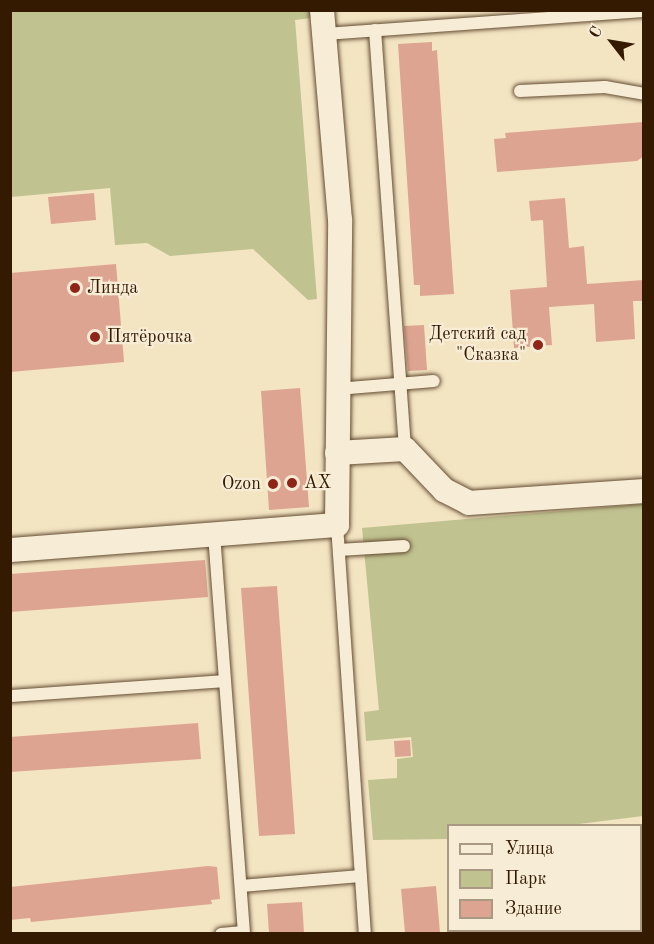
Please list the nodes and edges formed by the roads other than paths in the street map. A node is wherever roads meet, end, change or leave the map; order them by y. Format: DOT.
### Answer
graph roads {
  1 [pos="644,10"];
  2 [pos="323,22"];
  3 [pos="375,30"];
  4 [pos="520,91"];
  5 [pos="644,94"];
  6 [pos="434,381"];
  7 [pos="399,384"];
  8 [pos="336,389"];
  9 [pos="405,449"];
  10 [pos="337,453"];
  11 [pos="644,491"];
  12 [pos="337,525"];
  13 [pos="214,534"];
  14 [pos="404,546"];
  15 [pos="10,550"];
  16 [pos="339,550"];
  17 [pos="223,681"];
  18 [pos="10,696"];
  19 [pos="361,876"];
  20 [pos="241,886"];
  21 [pos="221,933"];
  22 [pos="244,933"];
  23 [pos="365,933"];
  1 -- 3 [label="lane"];
  2 -- 3 [label="lane"];
  2 -- 8 [label="street"];
  3 -- 7 [label="lane"];
  4 -- 5 [label="lane"];
  6 -- 7 [label="lane"];
  7 -- 8 [label="lane"];
  7 -- 9 [label="lane"];
  8 -- 10 [label="street"];
  9 -- 10 [label="street"];
  9 -- 11 [label="street"];
  10 -- 12 [label="street"];
  12 -- 13 [label="street"];
  12 -- 16 [label="lane"];
  13 -- 15 [label="street"];
  13 -- 17 [label="lane"];
  14 -- 16 [label="lane"];
  16 -- 19 [label="lane"];
  17 -- 18 [label="lane"];
  17 -- 20 [label="lane"];
  19 -- 20 [label="lane"];
  19 -- 23 [label="lane"];
  20 -- 22 [label="lane"];
  21 -- 22 [label="lane"];
}
